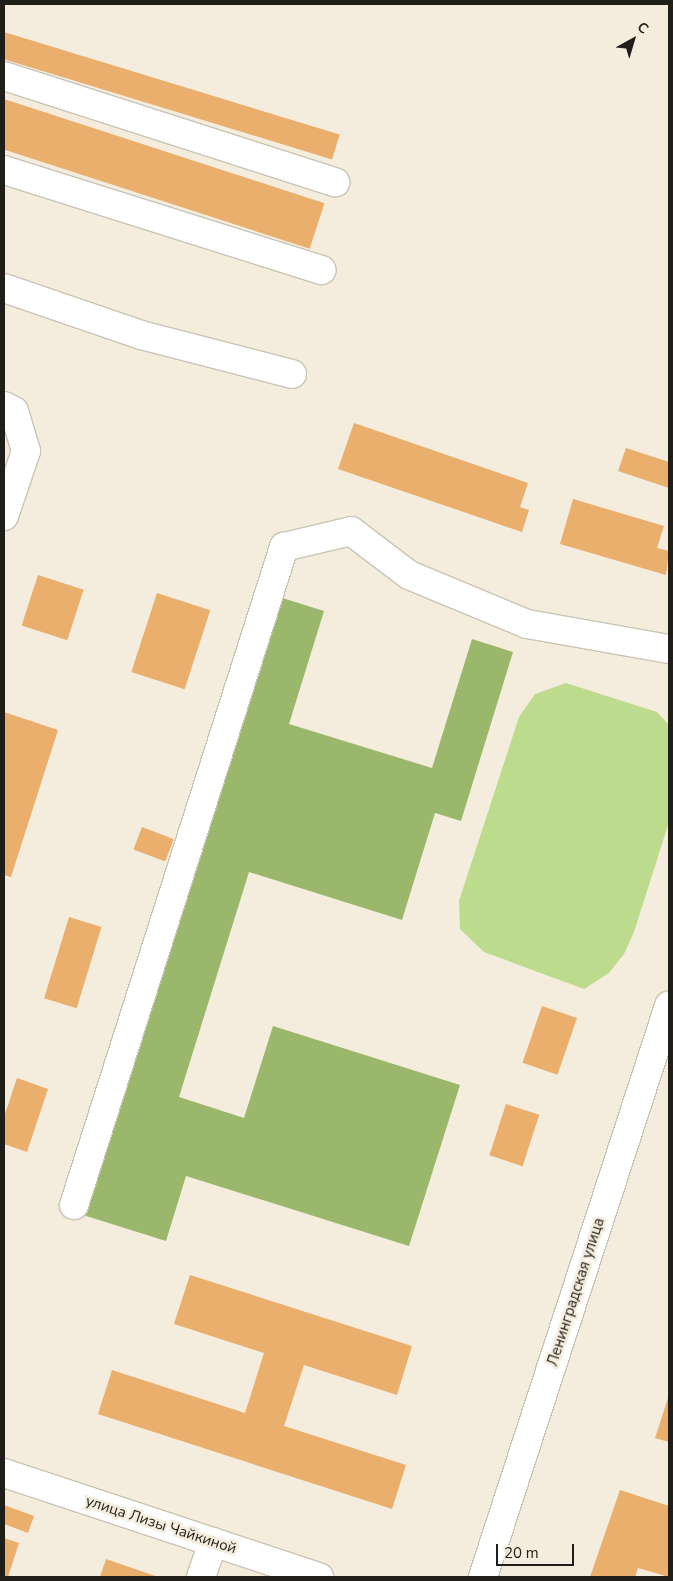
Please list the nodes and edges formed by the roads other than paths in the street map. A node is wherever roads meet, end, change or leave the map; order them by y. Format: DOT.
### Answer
graph roads {
  1 [pos="4,76"];
  2 [pos="4,170"];
  3 [pos="335,182"];
  4 [pos="322,270"];
  5 [pos="4,288"];
  6 [pos="292,374"];
  7 [pos="4,406"];
  8 [pos="4,516"];
  9 [pos="669,649"];
  10 [pos="669,1006"];
  11 [pos="74,1205"];
  12 [pos="4,1473"];
  13 [pos="212,1542"];
  14 [pos="202,1577"];
  15 [pos="319,1577"];
  16 [pos="483,1577"];
  1 -- 3 [label="street"];
  2 -- 4 [label="street"];
  5 -- 6 [label="street"];
  7 -- 8 [label="street"];
  9 -- 11 [label="street"];
  10 -- 16 [label="street, Ленинградская улица"];
  12 -- 13 [label="street, улица Лизы Чайкиной"];
  13 -- 14 [label="street"];
  13 -- 15 [label="street, улица Лизы Чайкиной"];
}
